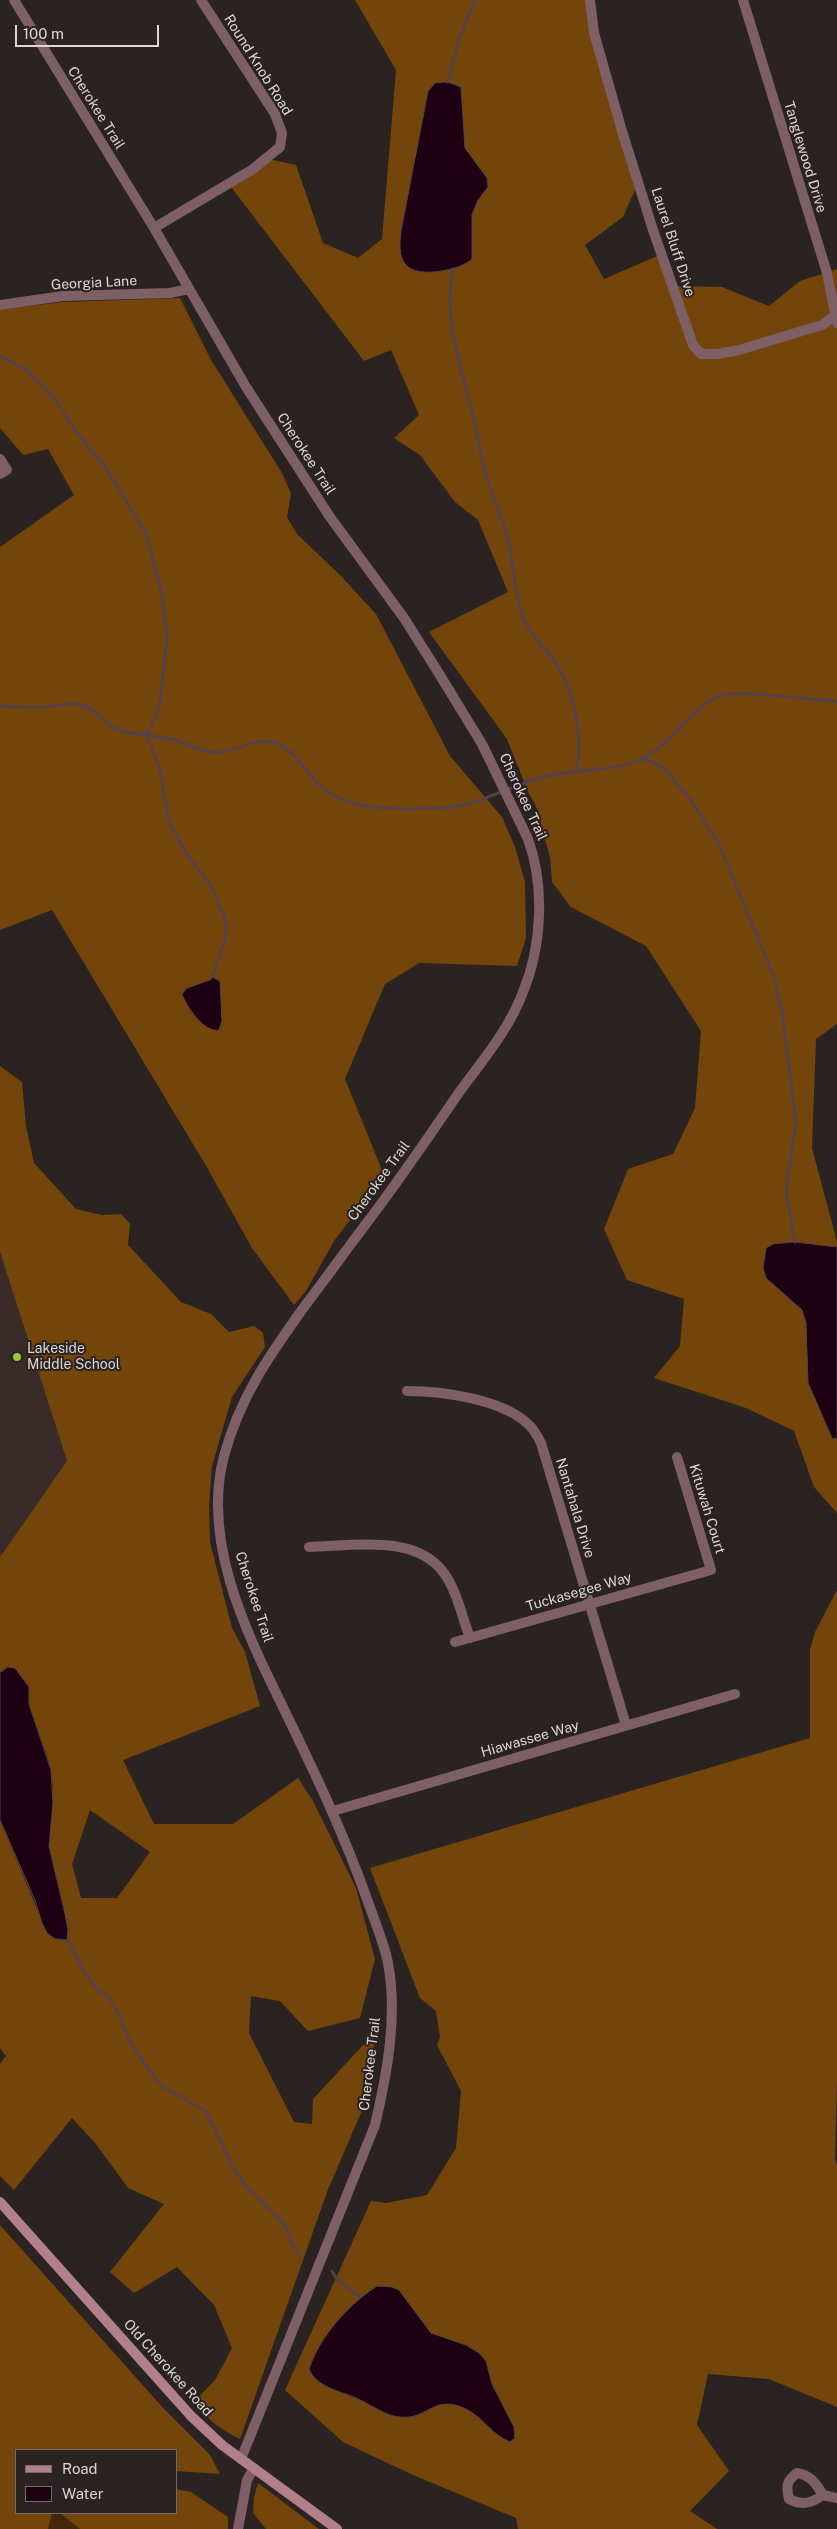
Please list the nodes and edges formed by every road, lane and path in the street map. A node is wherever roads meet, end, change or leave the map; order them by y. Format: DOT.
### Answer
graph roads {
  1 [pos="14,0"];
  2 [pos="201,0"];
  3 [pos="590,0"];
  4 [pos="743,0"];
  5 [pos="154,228"];
  6 [pos="189,289"];
  7 [pos="0,305"];
  8 [pos="836,319"];
  9 [pos="0,459"];
  10 [pos="0,474"];
  11 [pos="407,1392"];
  12 [pos="677,1457"];
  13 [pos="309,1546"];
  14 [pos="711,1570"];
  15 [pos="589,1603"];
  16 [pos="470,1638"];
  17 [pos="455,1642"];
  18 [pos="735,1694"];
  19 [pos="626,1725"];
  20 [pos="332,1811"];
  21 [pos="0,2202"];
  22 [pos="241,2460"];
  23 [pos="254,2468"];
  24 [pos="823,2495"];
  25 [pos="837,2498"];
  26 [pos="238,2529"];
  27 [pos="337,2529"];
  1 -- 5 [label="street, Cherokee Trail"];
  2 -- 5 [label="street, Round Knob Road"];
  3 -- 8 [label="street, Laurel Bluff Drive"];
  4 -- 8 [label="street, Tanglewood Drive"];
  5 -- 6 [label="street, Cherokee Trail"];
  6 -- 7 [label="street, Georgia Lane"];
  6 -- 20 [label="street, Cherokee Trail"];
  9 -- 10 [label="street"];
  11 -- 15 [label="street, Nantahala Drive"];
  12 -- 14 [label="street, Kituwah Court"];
  13 -- 16 [label="street"];
  14 -- 15 [label="street, Tuckasegee Way"];
  15 -- 16 [label="street, Tuckasegee Way"];
  15 -- 19 [label="street, Nantahala Drive"];
  16 -- 17 [label="street, Tuckasegee Way"];
  18 -- 19 [label="street, Hiawassee Way"];
  19 -- 20 [label="street, Hiawassee Way"];
  20 -- 22 [label="street, Cherokee Trail"];
  21 -- 22 [label="street, Old Cherokee Road"];
  22 -- 23 [label="street, Old Cherokee Road"];
  23 -- 26 [label="street"];
  23 -- 27 [label="street, Old Cherokee Road"];
  24 -- 25 [label="street"];
}
